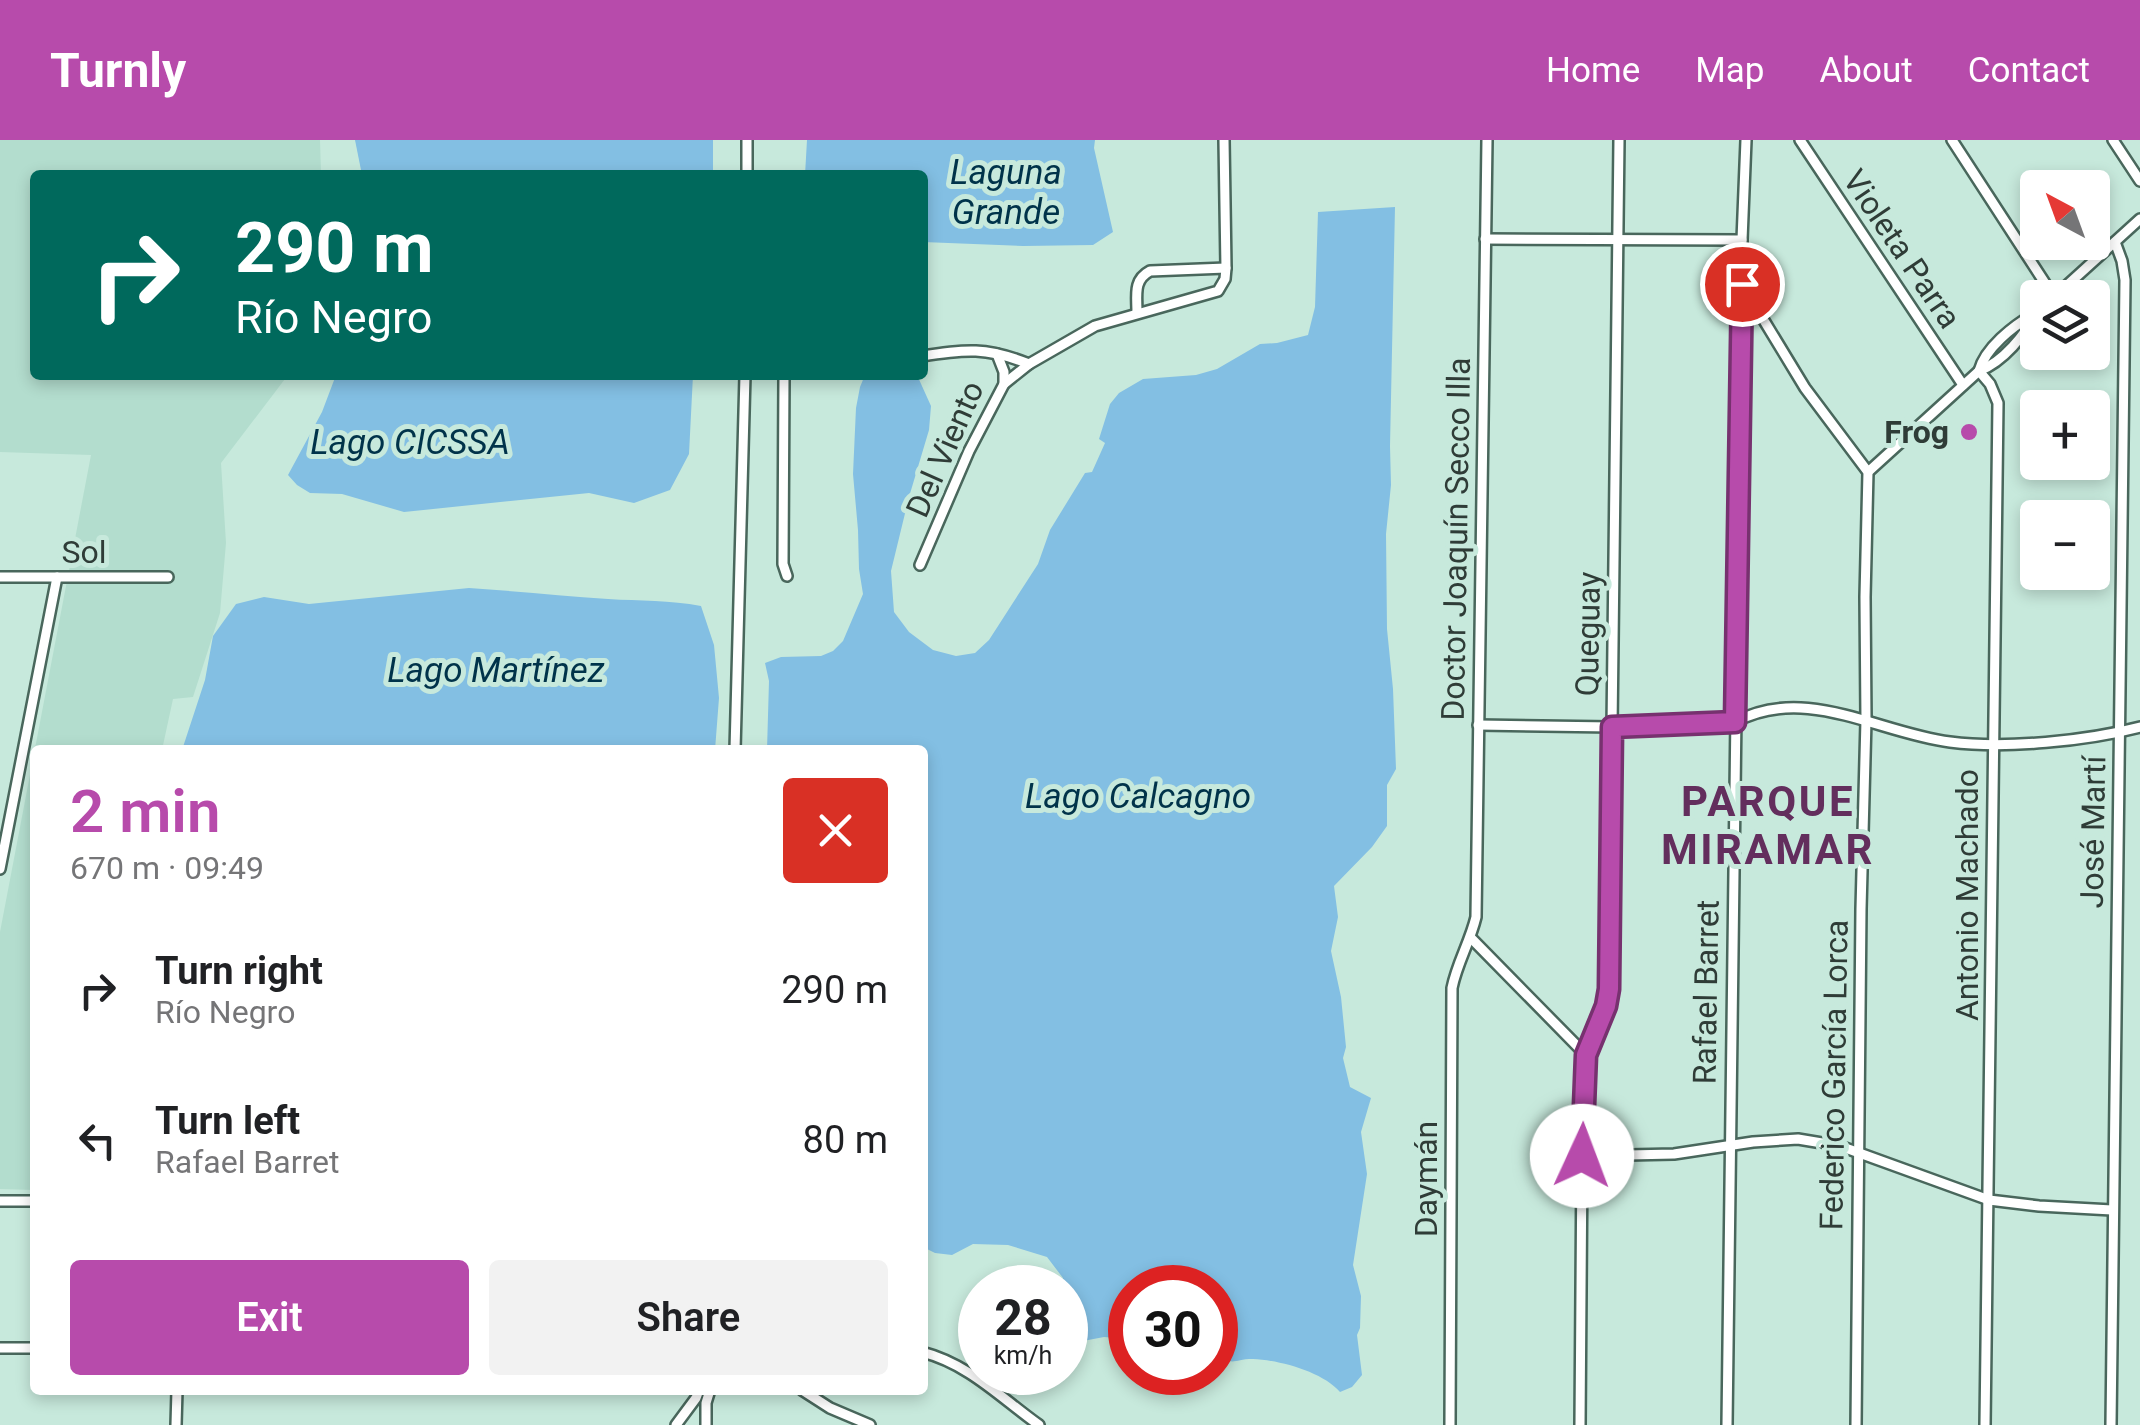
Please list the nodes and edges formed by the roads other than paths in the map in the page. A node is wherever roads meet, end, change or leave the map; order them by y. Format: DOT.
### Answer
graph roads {
  1 [pos="747,140"];
  2 [pos="1224,140"];
  3 [pos="1486,140"];
  4 [pos="1620,140"];
  5 [pos="1746,140"];
  6 [pos="1800,140"];
  7 [pos="1952,140"];
  8 [pos="2112,140"];
  9 [pos="747,170"];
  10 [pos="2140,181"];
  11 [pos="2140,218"];
  12 [pos="1485,239"];
  13 [pos="1618,240"];
  14 [pos="1742,240"];
  15 [pos="2115,242"];
  16 [pos="1226,268"];
  17 [pos="2043,280"];
  18 [pos="2073,280"];
  19 [pos="1742,284"];
  20 [pos="1759,309"];
  21 [pos="1742,312"];
  22 [pos="1137,313"];
  23 [pos="2020,321"];
  24 [pos="997,354"];
  25 [pos="928,355"];
  26 [pos="1029,364"];
  27 [pos="1978,371"];
  28 [pos="745,380"];
  29 [pos="784,380"];
  30 [pos="1004,384"];
  31 [pos="1964,385"];
  32 [pos="1868,472"];
  33 [pos="920,564"];
  34 [pos="787,576"];
  35 [pos="0,577"];
  36 [pos="57,577"];
  37 [pos="168,577"];
  38 [pos="1866,720"];
  39 [pos="1735,722"];
  40 [pos="1478,725"];
  41 [pos="1612,727"];
  42 [pos="2140,727"];
  43 [pos="2120,732"];
  44 [pos="1992,744"];
  45 [pos="734,745"];
  46 [pos="0,868"];
  47 [pos="1471,938"];
  48 [pos="1586,1055"];
  49 [pos="1729,1146"];
  50 [pos="1860,1154"];
  51 [pos="1582,1156"];
  52 [pos="1989,1200"];
  53 [pos="0,1201"];
  54 [pos="30,1201"];
  55 [pos="2112,1210"];
  56 [pos="0,1348"];
  57 [pos="30,1348"];
  58 [pos="928,1353"];
  59 [pos="177,1395"];
  60 [pos="696,1395"];
  61 [pos="708,1395"];
  62 [pos="810,1395"];
  63 [pos="176,1425"];
  64 [pos="676,1425"];
  65 [pos="706,1425"];
  66 [pos="870,1425"];
  67 [pos="1036,1425"];
  68 [pos="1450,1425"];
  69 [pos="1580,1425"];
  70 [pos="1727,1425"];
  71 [pos="1856,1425"];
  72 [pos="1985,1425"];
  73 [pos="2111,1425"];
  1 -- 9 [label="street"];
  2 -- 16 [label="street"];
  3 -- 12 [label="street, Doctor Joaquín Secco Illa"];
  4 -- 13 [label="street, Queguay"];
  5 -- 14 [label="street, Rafael Barret"];
  6 -- 31 [label="street, Violeta Parra"];
  7 -- 17 [label="street"];
  8 -- 10 [label="street"];
  11 -- 15 [label="street"];
  12 -- 13 [label="street"];
  12 -- 40 [label="street, Doctor Joaquín Secco Illa"];
  13 -- 14 [label="street"];
  13 -- 41 [label="street, Queguay"];
  14 -- 19 [label="street, Rafael Barret"];
  15 -- 18 [label="street"];
  15 -- 43 [label="street, José Martí"];
  16 -- 22 [label="street"];
  16 -- 22 [label="street"];
  19 -- 20 [label="street"];
  19 -- 21 [label="street, Rafael Barret"];
  20 -- 21 [label="street"];
  20 -- 32 [label="street"];
  21 -- 39 [label="street, Rafael Barret"];
  22 -- 26 [label="street"];
  23 -- 27 [label="street"];
  24 -- 25 [label="street"];
  24 -- 26 [label="street"];
  24 -- 30 [label="street, Del Viento"];
  26 -- 30 [label="street"];
  27 -- 31 [label="street"];
  27 -- 44 [label="street, Antonio Machado"];
  28 -- 45 [label="street"];
  29 -- 34 [label="street"];
  30 -- 33 [label="street, Del Viento"];
  31 -- 32 [label="street"];
  32 -- 38 [label="street, Federico García Lorca"];
  35 -- 36 [label="street, Sol"];
  36 -- 37 [label="street, Sol"];
  36 -- 46 [label="street"];
  38 -- 39 [label="street"];
  38 -- 44 [label="street"];
  38 -- 50 [label="street, Federico García Lorca"];
  39 -- 41 [label="street"];
  39 -- 49 [label="street, Rafael Barret"];
  40 -- 41 [label="street"];
  40 -- 47 [label="street, Doctor Joaquín Secco Illa"];
  41 -- 48 [label="street, Queguay"];
  42 -- 43 [label="street"];
  43 -- 44 [label="street"];
  43 -- 55 [label="street, José Martí"];
  44 -- 52 [label="street, Antonio Machado"];
  47 -- 48 [label="street"];
  47 -- 68 [label="street, Daymán"];
  48 -- 51 [label="street, Queguay"];
  49 -- 50 [label="street"];
  49 -- 51 [label="street"];
  49 -- 70 [label="street, Rafael Barret"];
  50 -- 52 [label="street"];
  50 -- 71 [label="street, Federico García Lorca"];
  51 -- 69 [label="street, Queguay"];
  52 -- 55 [label="street"];
  52 -- 72 [label="street, Antonio Machado"];
  53 -- 54 [label="street"];
  55 -- 73 [label="street, José Martí"];
  56 -- 57 [label="street"];
  58 -- 67 [label="street"];
  59 -- 63 [label="street"];
  60 -- 64 [label="street"];
  61 -- 65 [label="street"];
  62 -- 66 [label="street"];
}
